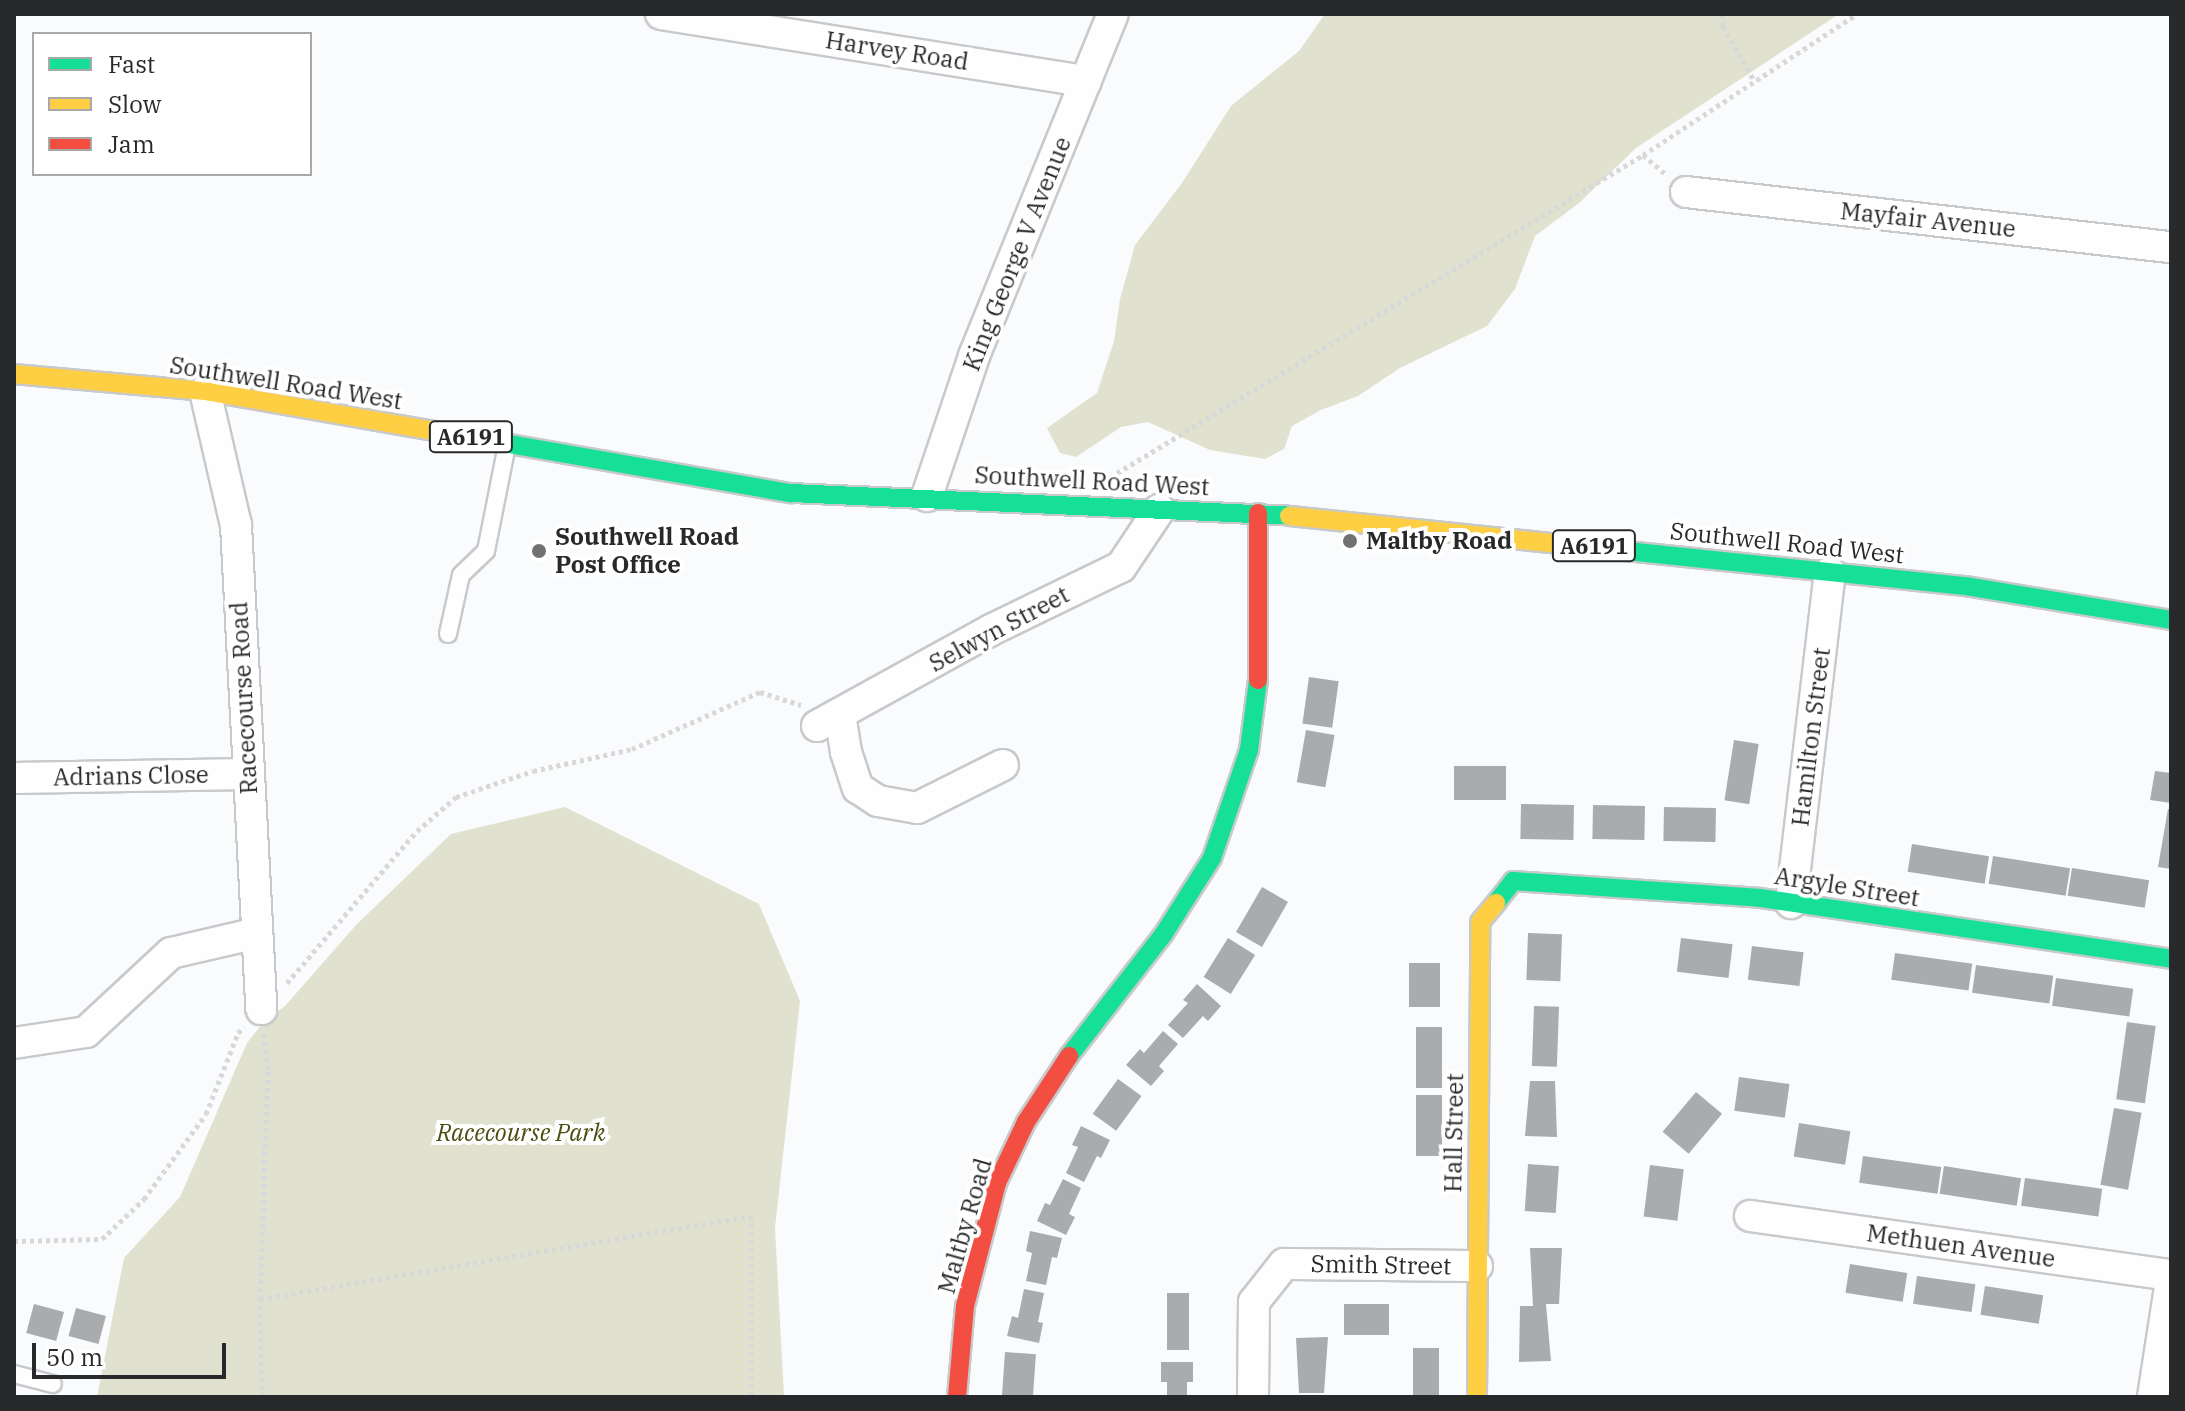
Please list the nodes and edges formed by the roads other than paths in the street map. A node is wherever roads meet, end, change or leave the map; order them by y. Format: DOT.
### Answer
graph roads {
  1 [pos="661,14"];
  2 [pos="1113,14"];
  3 [pos="1086,81"];
  4 [pos="1686,192"];
  5 [pos="2171,247"];
  6 [pos="14,374"];
  7 [pos="205,391"];
  8 [pos="507,443"];
  9 [pos="927,496"];
  10 [pos="1159,510"];
  11 [pos="1258,513"];
  12 [pos="1830,572"];
  13 [pos="2171,620"];
  14 [pos="448,634"];
  15 [pos="1003,765"];
  16 [pos="247,774"];
  17 [pos="14,778"];
  18 [pos="1513,881"];
  19 [pos="1791,903"];
  20 [pos="257,933"];
  21 [pos="2171,959"];
  22 [pos="261,1009"];
  23 [pos="14,1043"];
  24 [pos="1750,1216"];
  25 [pos="1477,1266"];
  26 [pos="2171,1278"];
  27 [pos="14,1374"];
  28 [pos="53,1384"];
  29 [pos="957,1397"];
  30 [pos="1253,1397"];
  31 [pos="1477,1397"];
  32 [pos="2153,1397"];
  1 -- 3 [label="street, Harvey Road"];
  2 -- 3 [label="street, King George V Avenue"];
  3 -- 9 [label="street, King George V Avenue"];
  4 -- 5 [label="street, Mayfair Avenue"];
  6 -- 7 [label="main road, Southwell Road West / A6191"];
  7 -- 8 [label="main road, Southwell Road West / A6191"];
  7 -- 16 [label="street, Racecourse Road"];
  8 -- 9 [label="main road, Southwell Road West / A6191"];
  8 -- 14 [label="lane"];
  9 -- 10 [label="main road, Southwell Road West / A6191"];
  10 -- 11 [label="main road, Southwell Road West / A6191"];
  10 -- 15 [label="street, Selwyn Street"];
  11 -- 12 [label="main road, Southwell Road West / A6191"];
  11 -- 29 [label="main road, Maltby Road"];
  12 -- 13 [label="main road, Southwell Road West / A6191"];
  12 -- 19 [label="street, Hamilton Street"];
  16 -- 17 [label="street, Adrians Close"];
  16 -- 20 [label="street, Racecourse Road"];
  18 -- 19 [label="main road, Argyle Street"];
  18 -- 25 [label="main road, Hall Street"];
  19 -- 21 [label="main road, Argyle Street"];
  20 -- 22 [label="street, Racecourse Road"];
  20 -- 23 [label="street"];
  24 -- 26 [label="street, Methuen Avenue"];
  25 -- 30 [label="street, Smith Street"];
  25 -- 31 [label="main road, Hall Street"];
  26 -- 32 [label="street"];
  27 -- 28 [label="lane"];
}
